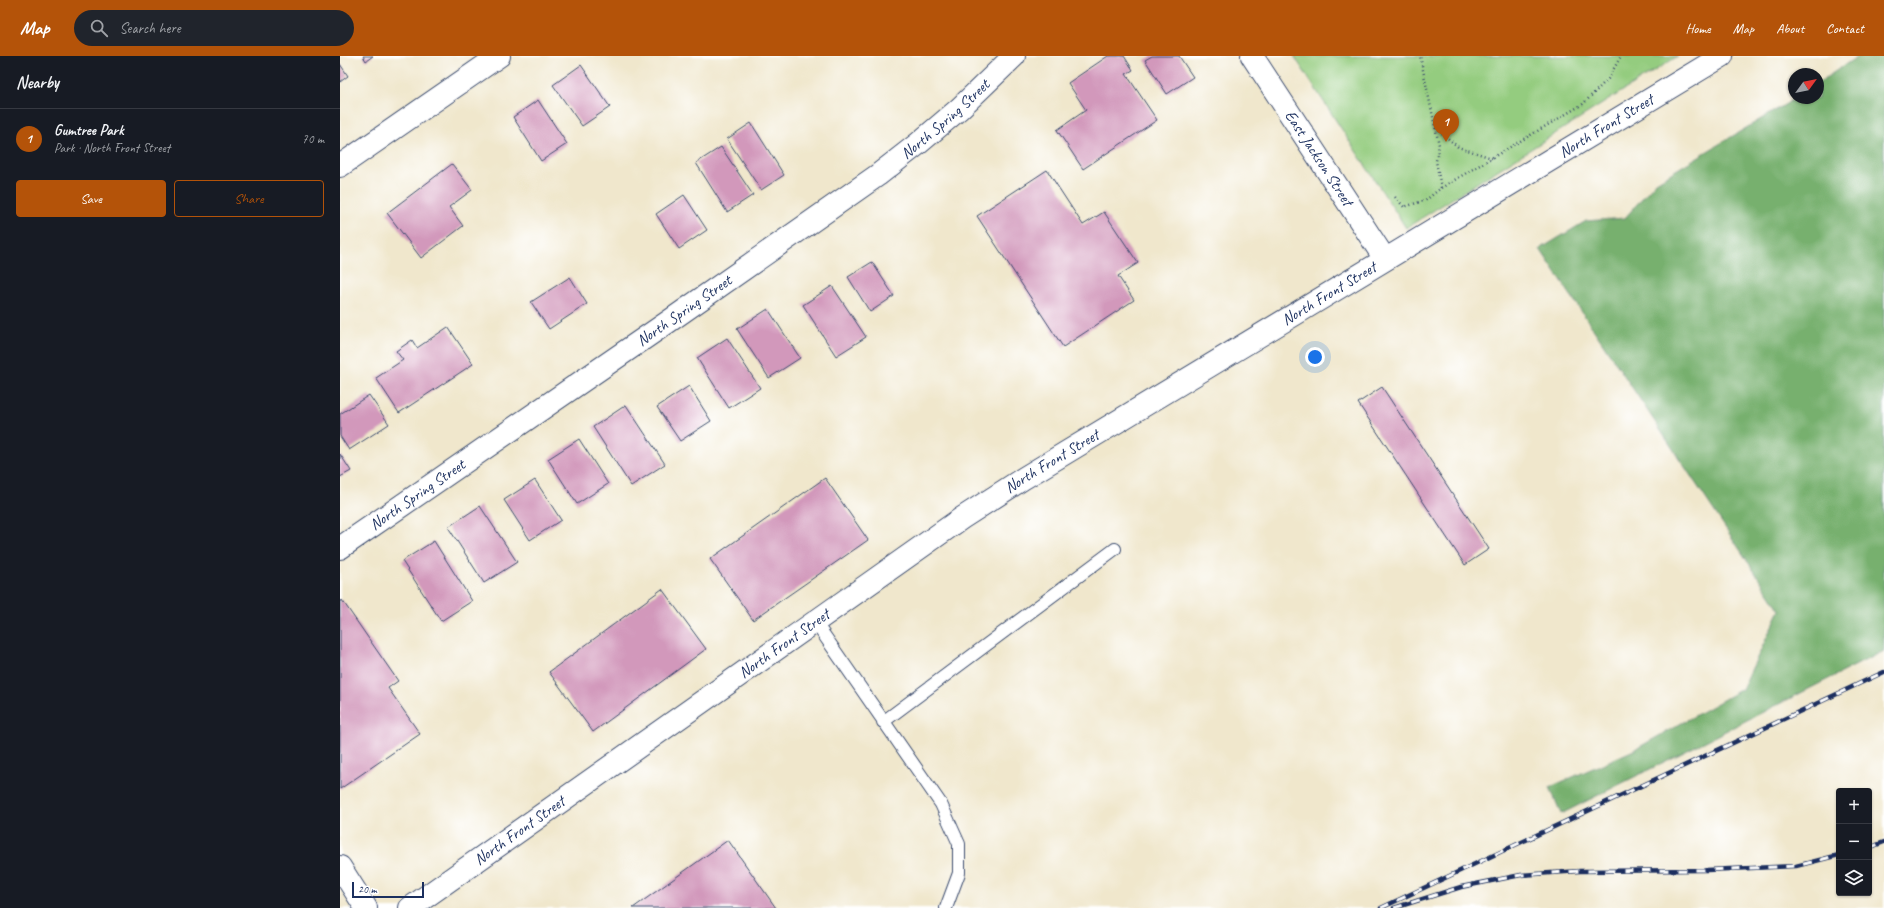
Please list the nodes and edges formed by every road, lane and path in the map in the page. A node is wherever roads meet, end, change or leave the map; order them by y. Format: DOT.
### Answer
graph roads {
  1 [pos="499,56"];
  2 [pos="1014,56"];
  3 [pos="1252,56"];
  4 [pos="1420,56"];
  5 [pos="1621,56"];
  6 [pos="1722,56"];
  7 [pos="1435,127"];
  8 [pos="1492,158"];
  9 [pos="340,166"];
  10 [pos="1441,188"];
  11 [pos="1395,197"];
  12 [pos="1385,259"];
  13 [pos="340,548"];
  14 [pos="1115,549"];
  15 [pos="815,622"];
  16 [pos="883,722"];
  17 [pos="340,868"];
  18 [pos="366,908"];
  19 [pos="410,908"];
  20 [pos="946,908"];
  1 -- 9 [label="street"];
  2 -- 13 [label="street, North Spring Street"];
  3 -- 12 [label="street, East Jackson Street"];
  4 -- 7 [label="path"];
  5 -- 8 [label="path"];
  6 -- 12 [label="street, North Front Street"];
  7 -- 8 [label="path"];
  7 -- 10 [label="path"];
  8 -- 10 [label="path"];
  10 -- 11 [label="path"];
  12 -- 15 [label="street, North Front Street"];
  14 -- 16 [label="lane"];
  15 -- 16 [label="lane"];
  15 -- 19 [label="street, North Front Street"];
  16 -- 20 [label="lane"];
  17 -- 18 [label="street"];
}
